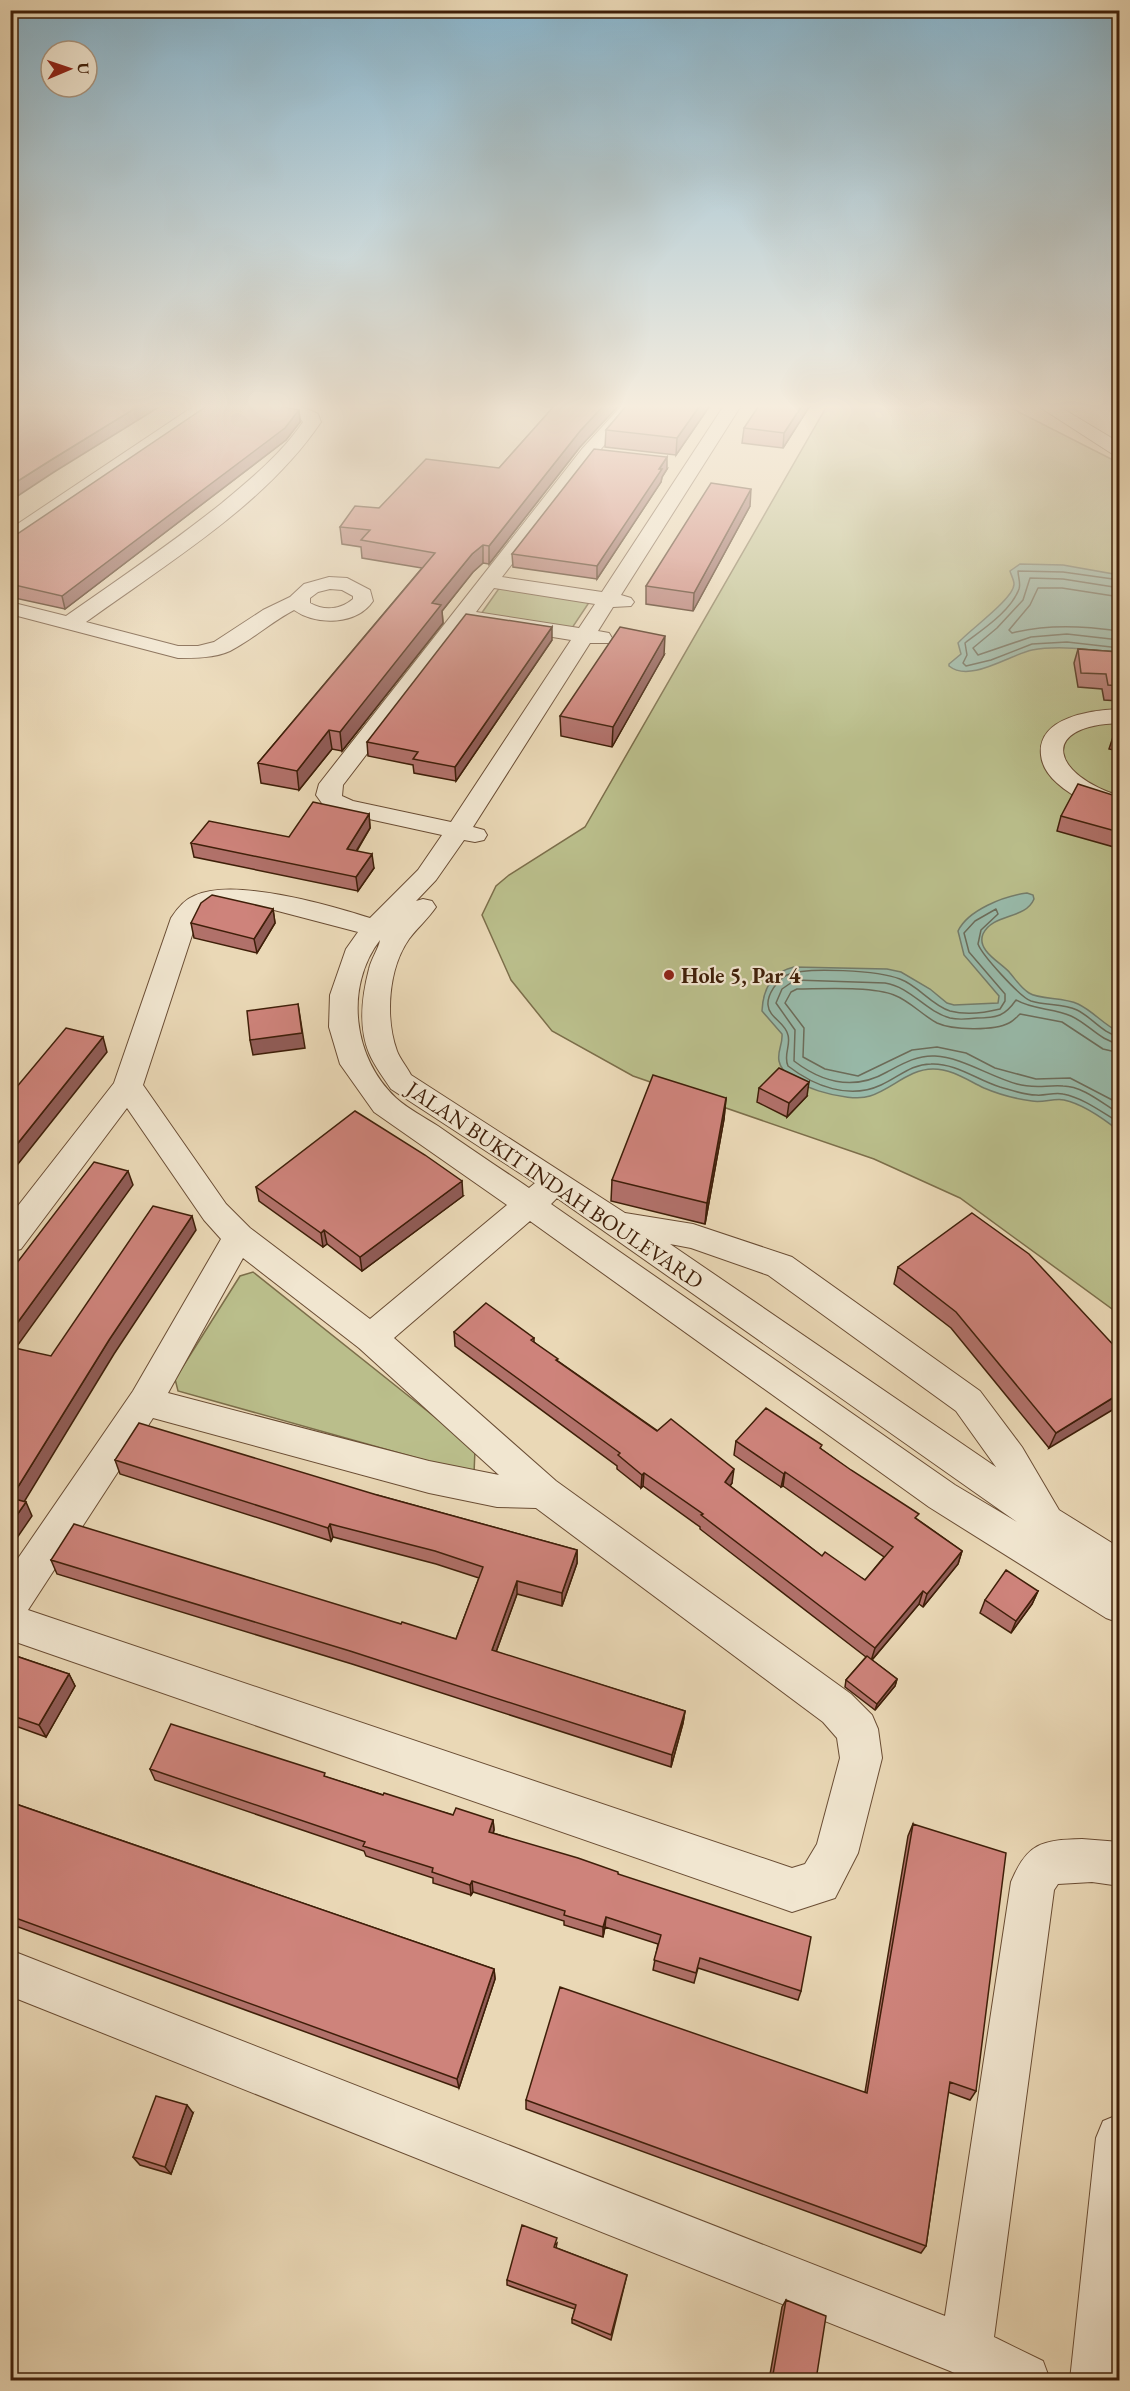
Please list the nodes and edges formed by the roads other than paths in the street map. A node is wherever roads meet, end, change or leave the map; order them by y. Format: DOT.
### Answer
graph roads {
  1 [pos="43,516"];
  2 [pos="219,516"];
  3 [pos="539,516"];
  4 [pos="665,516"];
  5 [pos="10,538"];
  6 [pos="488,581"];
  7 [pos="299,600"];
  8 [pos="617,600"];
  9 [pos="10,608"];
  10 [pos="462,616"];
  11 [pos="68,625"];
  12 [pos="593,637"];
  13 [pos="1119,716"];
  14 [pos="1119,804"];
  15 [pos="466,833"];
  16 [pos="386,933"];
  17 [pos="128,1086"];
  18 [pos="558,1183"];
  19 [pos="529,1204"];
  20 [pos="616,1223"];
  21 [pos="239,1237"];
  22 [pos="10,1240"];
  23 [pos="371,1338"];
  24 [pos="145,1401"];
  25 [pos="543,1492"];
  26 [pos="1046,1522"];
  27 [pos="1108,1562"];
  28 [pos="10,1604"];
  29 [pos="1119,1606"];
  30 [pos="10,1622"];
  31 [pos="1119,1864"];
  32 [pos="10,1973"];
  33 [pos="1119,2138"];
  34 [pos="966,2351"];
  35 [pos="1024,2380"];
  36 [pos="1096,2380"];
  1 -- 5 [label="street"];
  2 -- 11 [label="street"];
  3 -- 6 [label="street"];
  4 -- 8 [label="street"];
  6 -- 8 [label="street"];
  6 -- 10 [label="street"];
  7 -- 11 [label="street"];
  8 -- 12 [label="street"];
  9 -- 11 [label="street"];
  10 -- 12 [label="street"];
  10 -- 15 [label="street"];
  12 -- 15 [label="street"];
  13 -- 14 [label="street"];
  15 -- 16 [label="street"];
  16 -- 17 [label="street"];
  16 -- 18 [label="street, JALAN BUKIT INDAH BOULEVARD"];
  16 -- 19 [label="street"];
  17 -- 21 [label="street"];
  17 -- 22 [label="street"];
  18 -- 19 [label="street"];
  18 -- 20 [label="street, JALAN BUKIT INDAH BOULEVARD"];
  19 -- 23 [label="street"];
  19 -- 29 [label="street"];
  20 -- 26 [label="street, JALAN BUKIT INDAH BOULEVARD"];
  20 -- 26 [label="street"];
  21 -- 23 [label="street"];
  21 -- 24 [label="street"];
  23 -- 25 [label="street"];
  24 -- 25 [label="street"];
  24 -- 28 [label="street"];
  25 -- 30 [label="street"];
  26 -- 27 [label="street, JALAN BUKIT INDAH BOULEVARD"];
  31 -- 34 [label="street"];
  32 -- 34 [label="street"];
  33 -- 36 [label="street"];
  34 -- 35 [label="street"];
}
